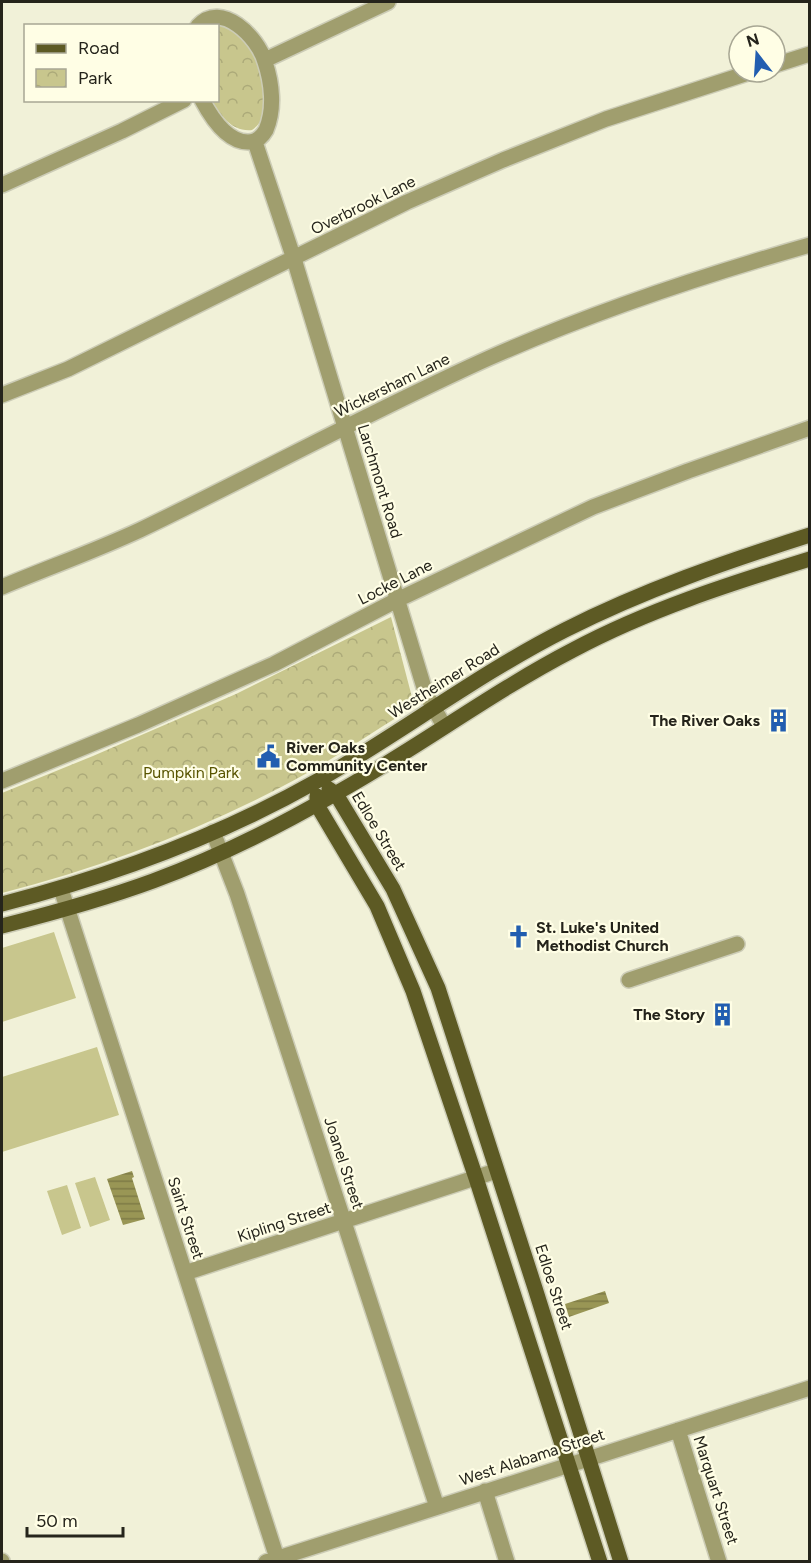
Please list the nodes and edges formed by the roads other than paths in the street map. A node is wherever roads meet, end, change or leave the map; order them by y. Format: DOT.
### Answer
graph roads {
  1 [pos="388,2"];
  2 [pos="210,7"];
  3 [pos="199,24"];
  4 [pos="810,54"];
  5 [pos="265,60"];
  6 [pos="787,61"];
  7 [pos="727,79"];
  8 [pos="180,102"];
  9 [pos="203,102"];
  10 [pos="255,142"];
  11 [pos="2,185"];
  12 [pos="810,245"];
  13 [pos="294,259"];
  14 [pos="2,395"];
  15 [pos="344,427"];
  16 [pos="810,428"];
  17 [pos="810,536"];
  18 [pos="810,559"];
  19 [pos="2,587"];
  20 [pos="397,600"];
  21 [pos="627,601"];
  22 [pos="633,621"];
  23 [pos="433,708"];
  24 [pos="444,726"];
  25 [pos="2,781"];
  26 [pos="317,781"];
  27 [pos="336,794"];
  28 [pos="317,805"];
  29 [pos="213,832"];
  30 [pos="222,852"];
  31 [pos="61,889"];
  32 [pos="2,904"];
  33 [pos="67,909"];
  34 [pos="2,926"];
  35 [pos="737,944"];
  36 [pos="629,980"];
  37 [pos="452,1031"];
  38 [pos="429,1038"];
  39 [pos="496,1171"];
  40 [pos="476,1178"];
  41 [pos="344,1221"];
  42 [pos="185,1273"];
  43 [pos="535,1287"];
  44 [pos="514,1294"];
  45 [pos="810,1388"];
  46 [pos="678,1430"];
  47 [pos="588,1458"];
  48 [pos="569,1465"];
  49 [pos="485,1491"];
  50 [pos="437,1507"];
  51 [pos="271,1560"];
  52 [pos="507,1562"];
  53 [pos="600,1562"];
  54 [pos="621,1562"];
  55 [pos="719,1562"];
  1 -- 5 [label="street"];
  2 -- 3 [label="street"];
  2 -- 5 [label="street"];
  4 -- 6 [label="street"];
  5 -- 10 [label="street"];
  7 -- 13 [label="street, Overbrook Lane"];
  8 -- 11 [label="street"];
  9 -- 10 [label="street"];
  10 -- 13 [label="street, Larchmont Road"];
  12 -- 15 [label="street, Wickersham Lane"];
  13 -- 14 [label="street, Overbrook Lane"];
  13 -- 15 [label="street, Larchmont Road"];
  15 -- 19 [label="street, Wickersham Lane"];
  15 -- 20 [label="street, Larchmont Road"];
  16 -- 20 [label="street, Locke Lane"];
  17 -- 21 [label="main road, Westheimer Road"];
  18 -- 22 [label="main road"];
  20 -- 23 [label="street, Larchmont Road"];
  20 -- 25 [label="street, Locke Lane"];
  21 -- 22 [label="main road"];
  21 -- 23 [label="main road, Westheimer Road"];
  22 -- 24 [label="main road"];
  23 -- 24 [label="street, Larchmont Road"];
  23 -- 26 [label="main road, Westheimer Road"];
  24 -- 27 [label="main road"];
  26 -- 27 [label="main road, Edloe Street"];
  26 -- 28 [label="main road"];
  26 -- 29 [label="main road, Westheimer Road"];
  27 -- 28 [label="main road"];
  27 -- 37 [label="main road, Edloe Street"];
  28 -- 30 [label="main road"];
  28 -- 38 [label="main road"];
  29 -- 30 [label="street, Joanel Street"];
  29 -- 31 [label="main road, Westheimer Road"];
  30 -- 33 [label="main road"];
  30 -- 41 [label="street, Joanel Street"];
  31 -- 32 [label="main road, Westheimer Road"];
  31 -- 33 [label="street, Saint Street"];
  33 -- 34 [label="main road"];
  33 -- 42 [label="street, Saint Street"];
  35 -- 36 [label="street"];
  37 -- 38 [label="main road"];
  37 -- 39 [label="main road, Edloe Street"];
  38 -- 40 [label="main road"];
  39 -- 40 [label="street, Kipling Street"];
  39 -- 43 [label="main road, Edloe Street"];
  40 -- 41 [label="street, Kipling Street"];
  40 -- 44 [label="main road"];
  41 -- 42 [label="street, Kipling Street"];
  41 -- 50 [label="street, Joanel Street"];
  42 -- 51 [label="street, Saint Street"];
  43 -- 44 [label="main road"];
  43 -- 47 [label="main road, Edloe Street"];
  44 -- 48 [label="main road"];
  45 -- 46 [label="street, West Alabama Street"];
  46 -- 47 [label="street, West Alabama Street"];
  46 -- 55 [label="street, Marquart Street"];
  47 -- 48 [label="street, West Alabama Street"];
  47 -- 54 [label="main road, Edloe Street"];
  48 -- 49 [label="street, West Alabama Street"];
  48 -- 53 [label="main road"];
  49 -- 50 [label="street, West Alabama Street"];
  49 -- 52 [label="street"];
  50 -- 51 [label="street, West Alabama Street"];
}
